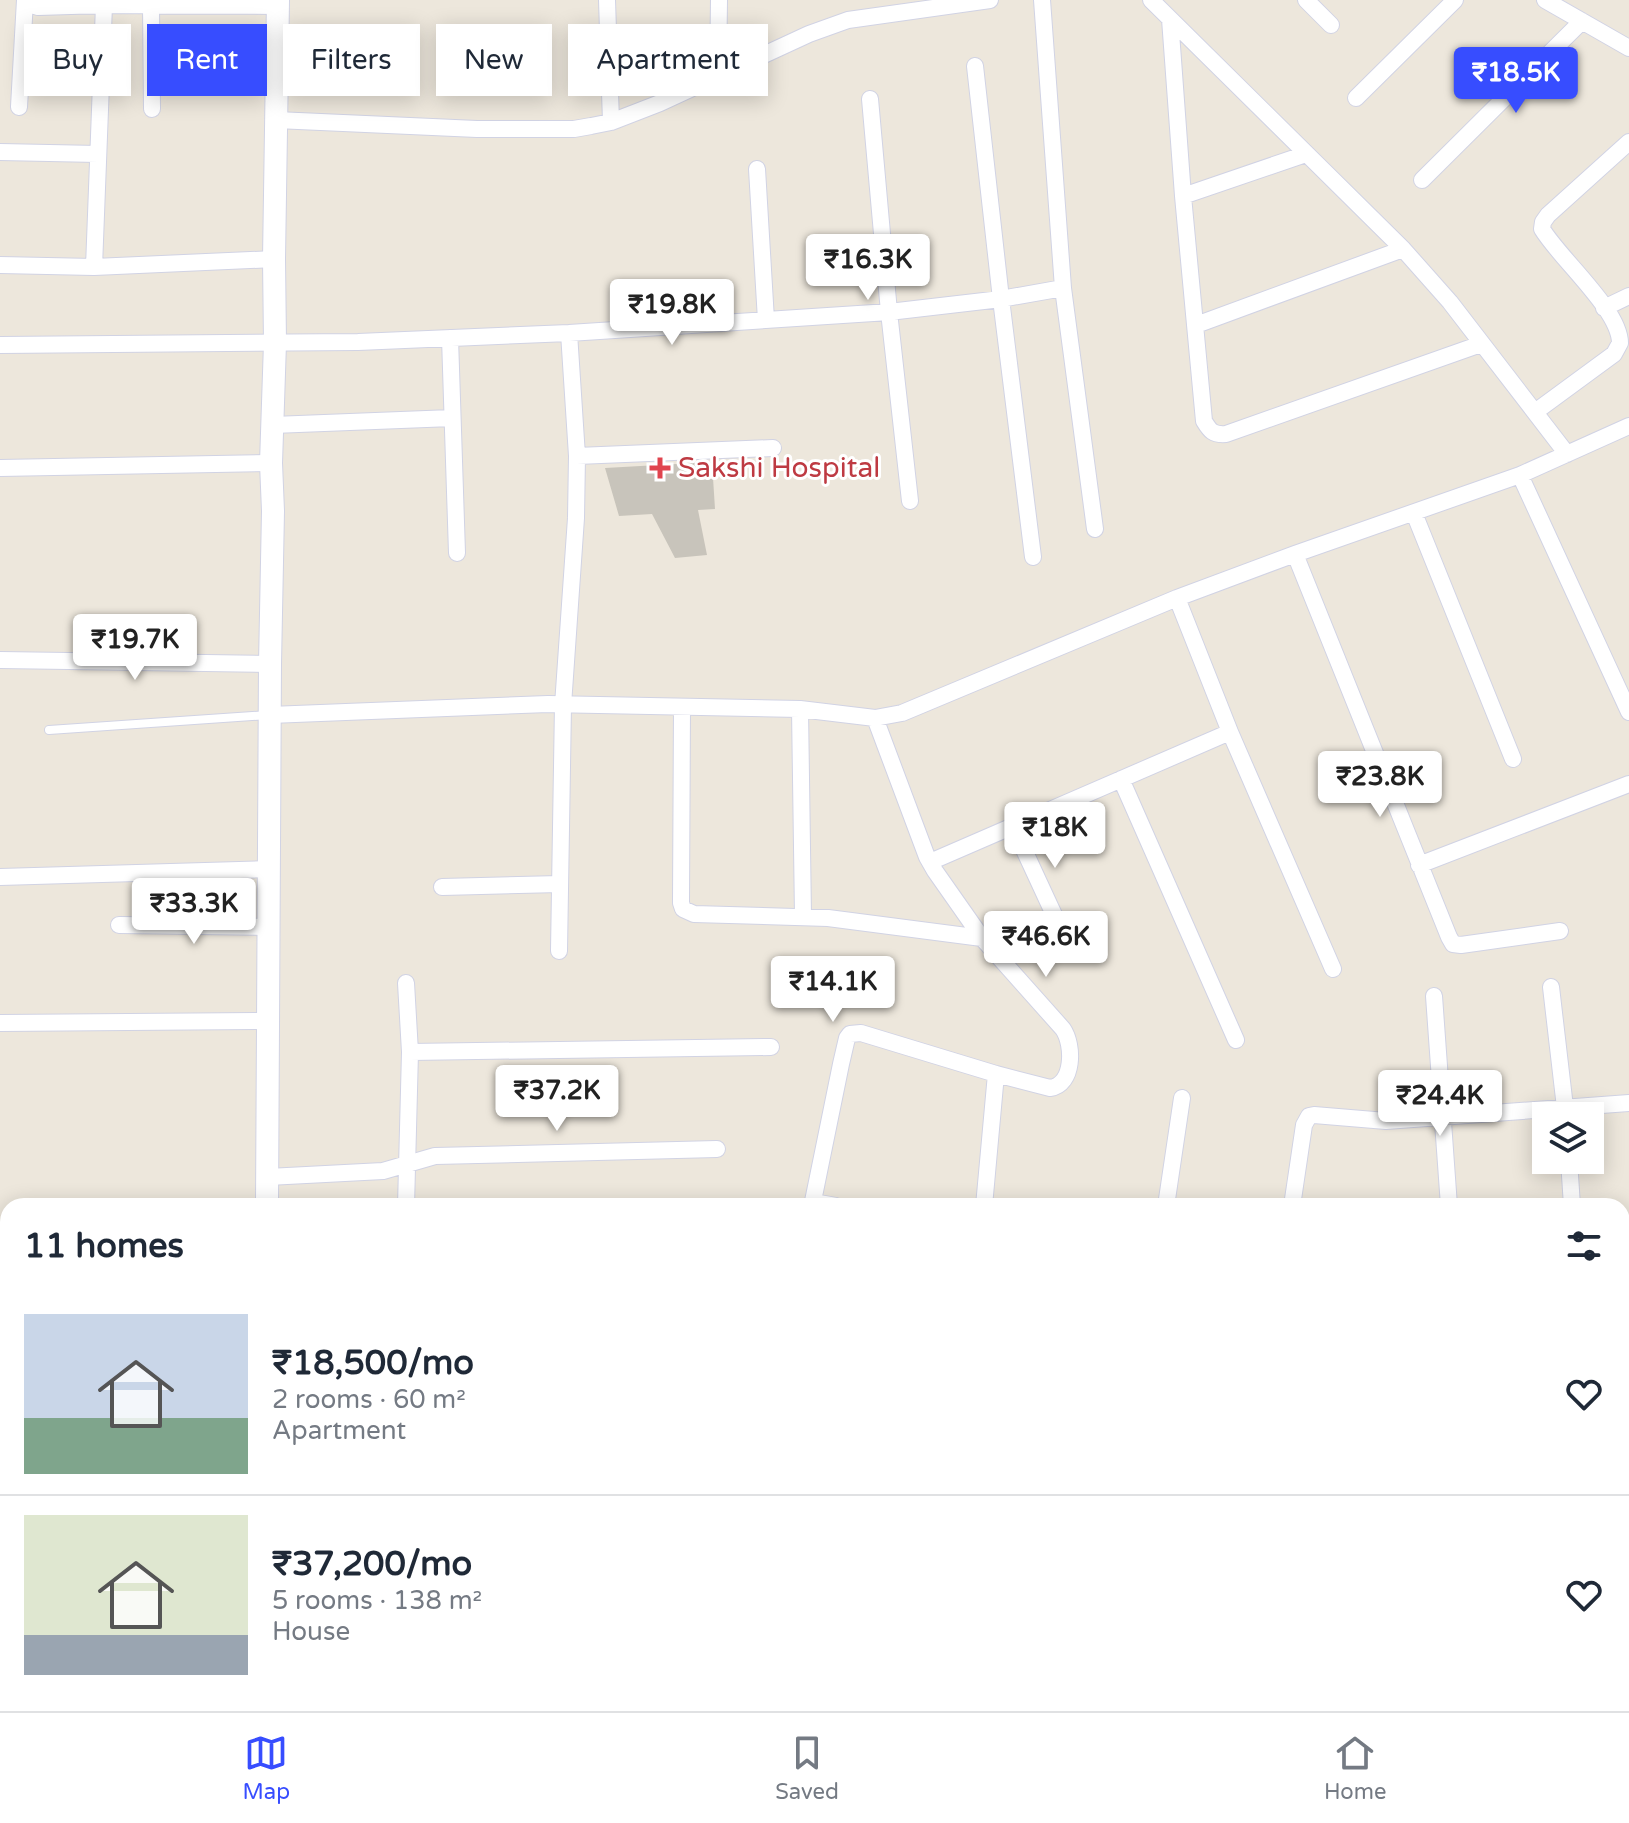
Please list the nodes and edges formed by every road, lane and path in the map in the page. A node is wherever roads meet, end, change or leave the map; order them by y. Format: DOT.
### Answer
graph roads {
  1 [pos="607,0"];
  2 [pos="719,0"];
  3 [pos="990,0"];
  4 [pos="1042,0"];
  5 [pos="1151,0"];
  6 [pos="1306,0"];
  7 [pos="1455,0"];
  8 [pos="1545,0"];
  9 [pos="278,3"];
  10 [pos="104,5"];
  11 [pos="151,5"];
  12 [pos="1170,19"];
  13 [pos="1582,21"];
  14 [pos="719,24"];
  15 [pos="1331,25"];
  16 [pos="1629,48"];
  17 [pos="768,53"];
  18 [pos="975,66"];
  19 [pos="675,96"];
  20 [pos="1356,98"];
  21 [pos="870,99"];
  22 [pos="19,107"];
  23 [pos="152,109"];
  24 [pos="276,120"];
  25 [pos="611,122"];
  26 [pos="1629,142"];
  27 [pos="0,152"];
  28 [pos="98,154"];
  29 [pos="1306,154"];
  30 [pos="757,169"];
  31 [pos="1422,180"];
  32 [pos="1183,196"];
  33 [pos="1403,249"];
  34 [pos="274,259"];
  35 [pos="0,265"];
  36 [pos="94,267"];
  37 [pos="1063,288"];
  38 [pos="1629,296"];
  39 [pos="1001,299"];
  40 [pos="1604,308"];
  41 [pos="889,312"];
  42 [pos="766,320"];
  43 [pos="1196,325"];
  44 [pos="569,333"];
  45 [pos="450,338"];
  46 [pos="275,343"];
  47 [pos="1481,344"];
  48 [pos="0,345"];
  49 [pos="1535,412"];
  50 [pos="452,418"];
  51 [pos="273,425"];
  52 [pos="1629,426"];
  53 [pos="773,448"];
  54 [pos="1567,454"];
  55 [pos="577,456"];
  56 [pos="271,463"];
  57 [pos="0,468"];
  58 [pos="1520,475"];
  59 [pos="910,501"];
  60 [pos="1414,513"];
  61 [pos="1095,529"];
  62 [pos="457,553"];
  63 [pos="1295,554"];
  64 [pos="1033,557"];
  65 [pos="1177,598"];
  66 [pos="0,660"];
  67 [pos="270,664"];
  68 [pos="563,705"];
  69 [pos="682,708"];
  70 [pos="800,709"];
  71 [pos="1629,712"];
  72 [pos="270,715"];
  73 [pos="875,718"];
  74 [pos="49,730"];
  75 [pos="1230,732"];
  76 [pos="1513,759"];
  77 [pos="1121,779"];
  78 [pos="1629,784"];
  79 [pos="1013,826"];
  80 [pos="930,862"];
  81 [pos="1419,865"];
  82 [pos="269,869"];
  83 [pos="0,877"];
  84 [pos="560,884"];
  85 [pos="442,887"];
  86 [pos="803,916"];
  87 [pos="119,925"];
  88 [pos="269,927"];
  89 [pos="1560,931"];
  90 [pos="1062,932"];
  91 [pos="982,938"];
  92 [pos="559,951"];
  93 [pos="1333,969"];
  94 [pos="406,983"];
  95 [pos="1551,987"];
  96 [pos="1434,996"];
  97 [pos="269,1021"];
  98 [pos="0,1023"];
  99 [pos="1236,1040"];
  100 [pos="771,1047"];
  101 [pos="410,1052"];
  102 [pos="996,1074"];
  103 [pos="1182,1098"];
  104 [pos="1565,1102"];
  105 [pos="1629,1103"];
  106 [pos="1604,1107"];
  107 [pos="1532,1114"];
  108 [pos="1444,1118"];
  109 [pos="717,1149"];
  110 [pos="406,1166"];
  111 [pos="1570,1174"];
  112 [pos="268,1177"];
  113 [pos="267,1198"];
  114 [pos="406,1198"];
  115 [pos="813,1198"];
  116 [pos="985,1198"];
  117 [pos="1167,1198"];
  118 [pos="1293,1198"];
  119 [pos="1449,1198"];
  120 [pos="1571,1198"];
  1 -- 25 [label="street"];
  2 -- 14 [label="street"];
  3 -- 17 [label="street"];
  4 -- 37 [label="street"];
  5 -- 12 [label="street"];
  6 -- 15 [label="street"];
  7 -- 20 [label="street"];
  8 -- 13 [label="street"];
  9 -- 11 [label="street"];
  9 -- 24 [label="main road"];
  10 -- 11 [label="street"];
  10 -- 22 [label="street"];
  10 -- 28 [label="street"];
  11 -- 23 [label="street"];
  12 -- 29 [label="street"];
  12 -- 32 [label="street"];
  13 -- 16 [label="street"];
  13 -- 31 [label="street"];
  18 -- 39 [label="street"];
  19 -- 25 [label="street"];
  21 -- 41 [label="street"];
  24 -- 25 [label="street"];
  24 -- 34 [label="main road"];
  26 -- 40 [label="street"];
  27 -- 28 [label="street"];
  28 -- 36 [label="street"];
  29 -- 32 [label="street"];
  29 -- 33 [label="street"];
  30 -- 42 [label="street"];
  32 -- 43 [label="street"];
  33 -- 43 [label="street"];
  33 -- 47 [label="street"];
  34 -- 36 [label="street"];
  34 -- 46 [label="main road"];
  35 -- 36 [label="street"];
  37 -- 39 [label="street"];
  37 -- 61 [label="street"];
  38 -- 40 [label="street"];
  39 -- 41 [label="street"];
  39 -- 64 [label="street"];
  40 -- 49 [label="street"];
  41 -- 42 [label="street"];
  41 -- 59 [label="street"];
  42 -- 44 [label="street"];
  43 -- 47 [label="street"];
  44 -- 45 [label="street"];
  44 -- 55 [label="street"];
  45 -- 46 [label="street"];
  45 -- 50 [label="street"];
  46 -- 48 [label="street"];
  46 -- 51 [label="main road"];
  47 -- 49 [label="street"];
  49 -- 54 [label="street"];
  50 -- 51 [label="street"];
  50 -- 62 [label="street"];
  51 -- 56 [label="main road"];
  52 -- 54 [label="street"];
  53 -- 55 [label="street"];
  54 -- 58 [label="street"];
  55 -- 68 [label="street"];
  56 -- 57 [label="street"];
  56 -- 67 [label="main road"];
  58 -- 60 [label="street"];
  58 -- 71 [label="street"];
  60 -- 63 [label="street"];
  60 -- 76 [label="street"];
  63 -- 65 [label="street"];
  63 -- 81 [label="street"];
  65 -- 73 [label="street"];
  65 -- 75 [label="street"];
  66 -- 67 [label="street"];
  67 -- 72 [label="main road"];
  68 -- 69 [label="street"];
  68 -- 72 [label="street"];
  68 -- 84 [label="street"];
  69 -- 70 [label="street"];
  69 -- 86 [label="street"];
  70 -- 73 [label="street"];
  70 -- 86 [label="street"];
  72 -- 74 [label="lane"];
  72 -- 82 [label="main road"];
  73 -- 80 [label="street"];
  75 -- 77 [label="street"];
  75 -- 93 [label="street"];
  77 -- 79 [label="street"];
  77 -- 99 [label="street"];
  78 -- 81 [label="street"];
  79 -- 80 [label="street"];
  79 -- 90 [label="street"];
  80 -- 91 [label="street"];
  81 -- 89 [label="street"];
  82 -- 83 [label="street"];
  82 -- 88 [label="main road"];
  84 -- 85 [label="street"];
  84 -- 92 [label="street"];
  86 -- 91 [label="street"];
  87 -- 88 [label="street"];
  88 -- 97 [label="main road"];
  91 -- 102 [label="street"];
  94 -- 101 [label="street"];
  95 -- 104 [label="street"];
  96 -- 108 [label="street"];
  97 -- 98 [label="street"];
  97 -- 112 [label="main road"];
  100 -- 101 [label="street"];
  101 -- 110 [label="street"];
  102 -- 115 [label="street"];
  102 -- 116 [label="street"];
  103 -- 117 [label="street"];
  105 -- 106 [label="street"];
  107 -- 108 [label="street"];
  108 -- 118 [label="street"];
  108 -- 119 [label="street"];
  109 -- 110 [label="street"];
  110 -- 112 [label="street"];
  110 -- 114 [label="street"];
  111 -- 120 [label="street"];
  112 -- 113 [label="main road"];
}
